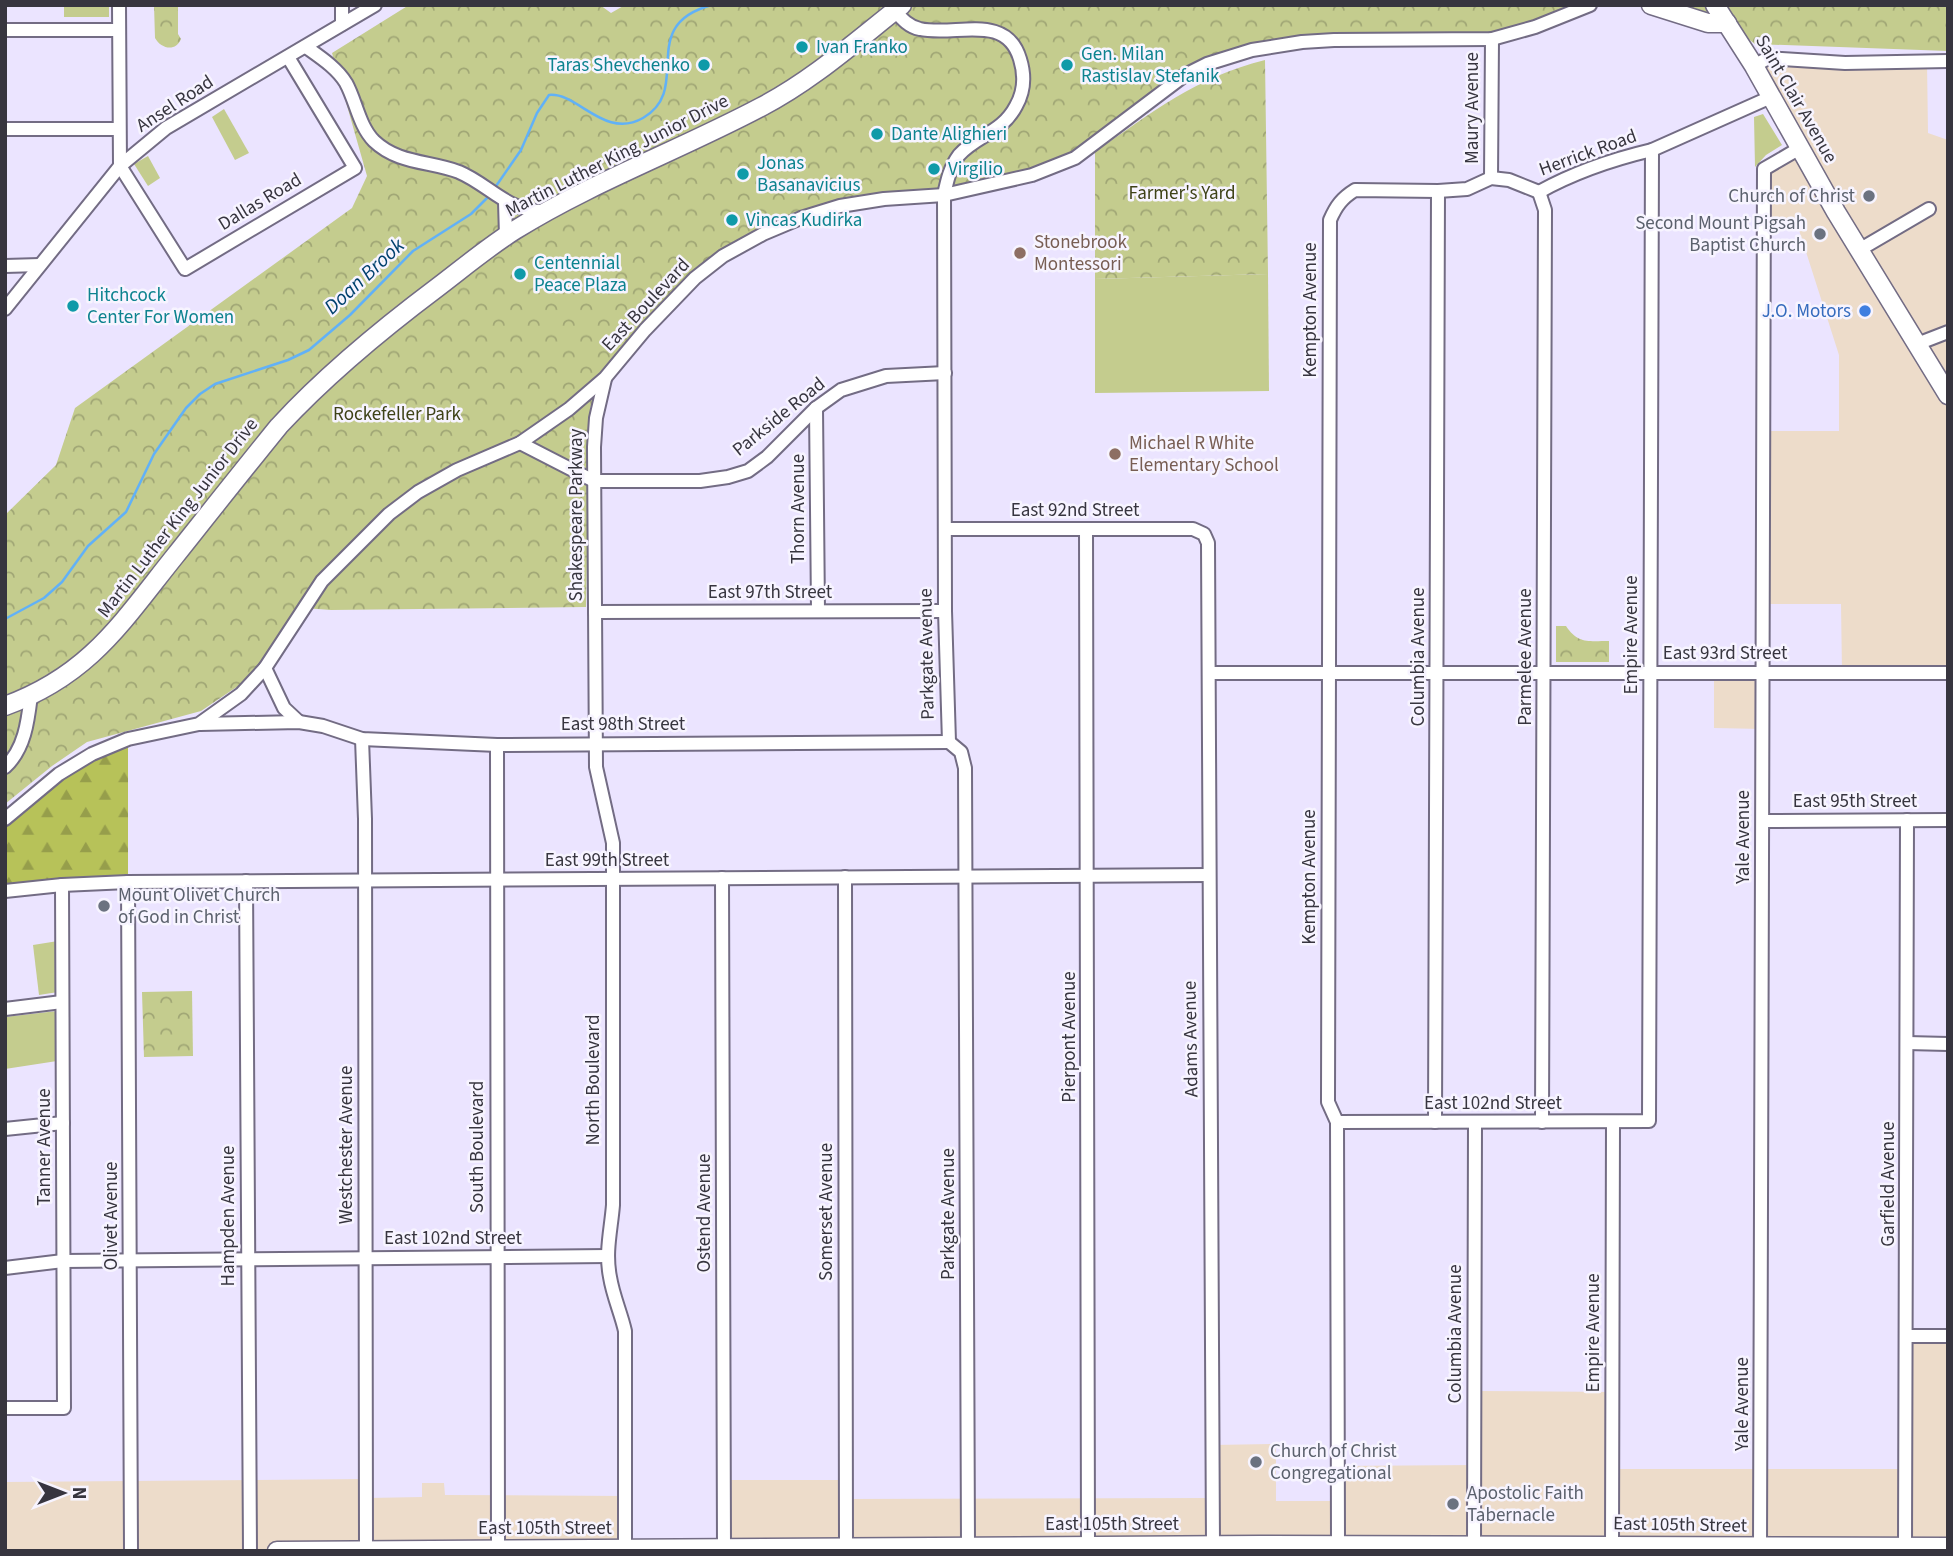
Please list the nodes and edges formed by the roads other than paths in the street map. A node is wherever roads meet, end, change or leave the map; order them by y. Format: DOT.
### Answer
graph roads {
  1 [pos="119,5"];
  2 [pos="342,5"];
  3 [pos="375,5"];
  4 [pos="1590,5"];
  5 [pos="1651,5"];
  6 [pos="1715,5"];
  7 [pos="898,8"];
  8 [pos="1727,23"];
  9 [pos="342,24"];
  10 [pos="5,30"];
  11 [pos="119,30"];
  12 [pos="1492,39"];
  13 [pos="306,47"];
  14 [pos="288,57"];
  15 [pos="1948,61"];
  16 [pos="1754,66"];
  17 [pos="1771,97"];
  18 [pos="5,129"];
  19 [pos="119,129"];
  20 [pos="1800,148"];
  21 [pos="1652,150"];
  22 [pos="120,166"];
  23 [pos="1491,178"];
  24 [pos="1438,191"];
  25 [pos="1539,192"];
  26 [pos="944,195"];
  27 [pos="502,200"];
  28 [pos="1929,209"];
  29 [pos="551,210"];
  30 [pos="506,236"];
  31 [pos="1859,250"];
  32 [pos="40,265"];
  33 [pos="5,266"];
  34 [pos="5,309"];
  35 [pos="1948,332"];
  36 [pos="1917,345"];
  37 [pos="945,373"];
  38 [pos="605,378"];
  39 [pos="1948,395"];
  40 [pos="816,408"];
  41 [pos="520,443"];
  42 [pos="594,481"];
  43 [pos="1086,529"];
  44 [pos="945,530"];
  45 [pos="1204,534"];
  46 [pos="818,611"];
  47 [pos="944,611"];
  48 [pos="595,612"];
  49 [pos="265,668"];
  50 [pos="1209,673"];
  51 [pos="1328,673"];
  52 [pos="1437,673"];
  53 [pos="1545,673"];
  54 [pos="1650,673"];
  55 [pos="1764,673"];
  56 [pos="1948,673"];
  57 [pos="31,695"];
  58 [pos="5,706"];
  59 [pos="299,722"];
  60 [pos="199,724"];
  61 [pos="362,739"];
  62 [pos="949,742"];
  63 [pos="596,743"];
  64 [pos="497,745"];
  65 [pos="5,767"];
  66 [pos="5,819"];
  67 [pos="1907,820"];
  68 [pos="1948,820"];
  69 [pos="1763,821"];
  70 [pos="1209,875"];
  71 [pos="966,876"];
  72 [pos="845,877"];
  73 [pos="1089,877"];
  74 [pos="722,878"];
  75 [pos="365,879"];
  76 [pos="496,879"];
  77 [pos="612,880"];
  78 [pos="246,881"];
  79 [pos="128,882"];
  80 [pos="62,885"];
  81 [pos="5,891"];
  82 [pos="62,1002"];
  83 [pos="5,1009"];
  84 [pos="1907,1044"];
  85 [pos="1948,1044"];
  86 [pos="1649,1121"];
  87 [pos="1337,1122"];
  88 [pos="1435,1122"];
  89 [pos="1475,1122"];
  90 [pos="1542,1122"];
  91 [pos="1613,1122"];
  92 [pos="63,1123"];
  93 [pos="5,1129"];
  94 [pos="608,1256"];
  95 [pos="366,1257"];
  96 [pos="247,1258"];
  97 [pos="497,1258"];
  98 [pos="131,1259"];
  99 [pos="63,1261"];
  100 [pos="5,1268"];
  101 [pos="1907,1336"];
  102 [pos="1948,1336"];
  103 [pos="5,1408"];
  104 [pos="1088,1545"];
  105 [pos="1213,1545"];
  106 [pos="1474,1545"];
  107 [pos="1612,1545"];
  108 [pos="968,1546"];
  109 [pos="1348,1546"];
  110 [pos="846,1547"];
  111 [pos="1948,1547"];
  112 [pos="625,1548"];
  113 [pos="997,1548"];
  114 [pos="1135,1548"];
  115 [pos="1271,1548"];
  116 [pos="1436,1548"];
  117 [pos="1571,1548"];
  118 [pos="1689,1548"];
  119 [pos="1760,1548"];
  120 [pos="1916,1548"];
  121 [pos="498,1549"];
  122 [pos="716,1549"];
  123 [pos="871,1549"];
  124 [pos="1807,1549"];
  125 [pos="366,1550"];
  126 [pos="437,1550"];
  127 [pos="555,1550"];
  128 [pos="131,1551"];
  129 [pos="250,1551"];
  130 [pos="277,1551"];
  1 -- 11 [label="street"];
  2 -- 9 [label="street"];
  3 -- 9 [label="street, Ansel Road"];
  4 -- 12 [label="street, East Boulevard"];
  5 -- 8 [label="main road"];
  6 -- 8 [label="main road, Saint Clair Avenue"];
  7 -- 26 [label="street, Parkgate Avenue"];
  7 -- 29 [label="main road, Martin Luther King Junior Drive"];
  8 -- 16 [label="main road, Saint Clair Avenue"];
  9 -- 13 [label="street, Ansel Road"];
  10 -- 11 [label="street"];
  11 -- 19 [label="street"];
  12 -- 23 [label="street, Maury Avenue"];
  12 -- 26 [label="street, East Boulevard"];
  13 -- 14 [label="street, Ansel Road"];
  13 -- 27 [label="street"];
  14 -- 22 [label="street, Ansel Road"];
  14 -- 22 [label="street, Dallas Road"];
  15 -- 16 [label="street"];
  16 -- 17 [label="main road, Saint Clair Avenue"];
  17 -- 20 [label="main road, Saint Clair Avenue"];
  17 -- 21 [label="street, Herrick Road"];
  18 -- 19 [label="street"];
  19 -- 22 [label="street"];
  20 -- 31 [label="main road, Saint Clair Avenue"];
  20 -- 55 [label="street, Yale Avenue"];
  21 -- 25 [label="street, Herrick Road"];
  21 -- 54 [label="street, Empire Avenue"];
  22 -- 32 [label="street, Ansel Road"];
  23 -- 24 [label="street"];
  23 -- 25 [label="street, Herrick Road"];
  24 -- 51 [label="street, Kempton Avenue"];
  24 -- 52 [label="street, Columbia Avenue"];
  25 -- 53 [label="street, Parmelee Avenue"];
  26 -- 37 [label="street, Parkgate Avenue"];
  26 -- 38 [label="street, East Boulevard"];
  27 -- 29 [label="street"];
  27 -- 30 [label="street"];
  28 -- 31 [label="street"];
  29 -- 30 [label="main road, Martin Luther King Junior Drive"];
  30 -- 57 [label="main road, Martin Luther King Junior Drive"];
  31 -- 36 [label="main road, Saint Clair Avenue"];
  32 -- 33 [label="street"];
  32 -- 34 [label="street, Ansel Road"];
  35 -- 36 [label="street"];
  36 -- 39 [label="main road, Saint Clair Avenue"];
  37 -- 40 [label="street, Parkside Road"];
  37 -- 44 [label="street, Parkgate Avenue"];
  38 -- 41 [label="street, East Boulevard"];
  38 -- 42 [label="street, Shakespeare Parkway"];
  40 -- 42 [label="street, Parkside Road"];
  40 -- 46 [label="street, Thorn Avenue"];
  41 -- 42 [label="street, Parkside Road"];
  41 -- 49 [label="street, East Boulevard"];
  42 -- 48 [label="street, Shakespeare Parkway"];
  43 -- 44 [label="street, East 92nd Street"];
  43 -- 45 [label="street, East 92nd Street"];
  43 -- 73 [label="street, Pierpont Avenue"];
  44 -- 47 [label="street, Parkgate Avenue"];
  45 -- 50 [label="street, Adams Avenue"];
  46 -- 47 [label="street, East 97th Street"];
  46 -- 48 [label="street, East 97th Street"];
  47 -- 62 [label="street, Parkgate Avenue"];
  48 -- 63 [label="street, North Boulevard"];
  49 -- 59 [label="street"];
  49 -- 60 [label="street, East Boulevard"];
  50 -- 51 [label="street, East 93rd Street"];
  50 -- 70 [label="street, Adams Avenue"];
  51 -- 52 [label="street, East 93rd Street"];
  51 -- 87 [label="street, Kempton Avenue"];
  52 -- 53 [label="street, East 93rd Street"];
  52 -- 88 [label="street, Columbia Avenue"];
  53 -- 54 [label="street, East 93rd Street"];
  53 -- 90 [label="street, Parmelee Avenue"];
  54 -- 55 [label="street, East 93rd Street"];
  54 -- 86 [label="street, Empire Avenue"];
  55 -- 56 [label="street, East 93rd Street"];
  55 -- 69 [label="street, Yale Avenue"];
  57 -- 58 [label="main road, Martin Luther King Junior Drive"];
  57 -- 65 [label="street"];
  59 -- 60 [label="street, East 98th Street"];
  59 -- 61 [label="street, East 98th Street"];
  60 -- 66 [label="street, East Boulevard"];
  61 -- 64 [label="street, East 98th Street"];
  61 -- 75 [label="street, Westchester Avenue"];
  62 -- 63 [label="street, East 98th Street"];
  62 -- 71 [label="street, Parkgate Avenue"];
  63 -- 64 [label="street, East 98th Street"];
  63 -- 77 [label="street, North Boulevard"];
  64 -- 76 [label="street, South Boulevard"];
  67 -- 68 [label="street, East 95th Street"];
  67 -- 69 [label="street, East 95th Street"];
  67 -- 84 [label="street, Garfield Avenue"];
  69 -- 119 [label="street, Yale Avenue"];
  70 -- 73 [label="street, East 99th Street"];
  70 -- 105 [label="street, Adams Avenue"];
  71 -- 72 [label="street, East 99th Street"];
  71 -- 73 [label="street, East 99th Street"];
  71 -- 108 [label="street, Parkgate Avenue"];
  72 -- 74 [label="street, East 99th Street"];
  72 -- 110 [label="street, Somerset Avenue"];
  73 -- 104 [label="street, Pierpont Avenue"];
  74 -- 77 [label="street, East 99th Street"];
  74 -- 122 [label="street, Ostend Avenue"];
  75 -- 76 [label="street, East 99th Street"];
  75 -- 78 [label="street, East 99th Street"];
  75 -- 95 [label="street, Westchester Avenue"];
  76 -- 77 [label="street, East 99th Street"];
  76 -- 97 [label="street, South Boulevard"];
  77 -- 94 [label="street, North Boulevard"];
  78 -- 79 [label="street, East 99th Street"];
  78 -- 96 [label="street, Hampden Avenue"];
  79 -- 80 [label="street, East 99th Street"];
  79 -- 98 [label="street, Olivet Avenue"];
  80 -- 81 [label="street, East 99th Street"];
  80 -- 82 [label="street, Tanner Avenue"];
  82 -- 83 [label="street"];
  82 -- 92 [label="street, Tanner Avenue"];
  84 -- 85 [label="street"];
  84 -- 101 [label="street, Garfield Avenue"];
  86 -- 91 [label="street, East 102nd Street"];
  87 -- 88 [label="street, East 102nd Street"];
  87 -- 109 [label="street, Kempton Avenue"];
  88 -- 89 [label="street, East 102nd Street"];
  89 -- 90 [label="street, East 102nd Street"];
  89 -- 106 [label="street, Columbia Avenue"];
  90 -- 91 [label="street, East 102nd Street"];
  91 -- 107 [label="street, Empire Avenue"];
  92 -- 93 [label="street"];
  92 -- 99 [label="street, Tanner Avenue"];
  94 -- 97 [label="street, East 102nd Street"];
  94 -- 112 [label="street, North Boulevard"];
  95 -- 96 [label="street, East 102nd Street"];
  95 -- 97 [label="street, East 102nd Street"];
  95 -- 125 [label="street, Westchester Avenue"];
  96 -- 98 [label="street, East 102nd Street"];
  96 -- 129 [label="street, Hampden Avenue"];
  97 -- 121 [label="street, South Boulevard"];
  98 -- 99 [label="street, East 102nd Street"];
  98 -- 128 [label="street, Olivet Avenue"];
  99 -- 100 [label="street, East 102nd Street"];
  99 -- 103 [label="street, Tanner Avenue"];
  101 -- 102 [label="street"];
  101 -- 120 [label="street, Garfield Avenue"];
  104 -- 113 [label="main road, East 105th Street"];
  104 -- 114 [label="main road, East 105th Street"];
  105 -- 114 [label="main road, East 105th Street"];
  105 -- 115 [label="main road, East 105th Street"];
  106 -- 116 [label="main road, East 105th Street"];
  106 -- 117 [label="main road, East 105th Street"];
  107 -- 117 [label="main road, East 105th Street"];
  107 -- 118 [label="main road, East 105th Street"];
  108 -- 113 [label="main road, East 105th Street"];
  108 -- 123 [label="main road, East 105th Street"];
  109 -- 115 [label="main road, East 105th Street"];
  109 -- 116 [label="main road, East 105th Street"];
  110 -- 122 [label="main road, East 105th Street"];
  110 -- 123 [label="main road, East 105th Street"];
  111 -- 120 [label="main road, East 105th Street"];
  112 -- 122 [label="main road, East 105th Street"];
  112 -- 127 [label="main road, East 105th Street"];
  118 -- 119 [label="main road, East 105th Street"];
  119 -- 124 [label="main road, East 105th Street"];
  120 -- 124 [label="main road, East 105th Street"];
  121 -- 126 [label="main road, East 105th Street"];
  121 -- 127 [label="main road, East 105th Street"];
  125 -- 126 [label="main road, East 105th Street"];
  125 -- 130 [label="main road, East 105th Street"];
}
